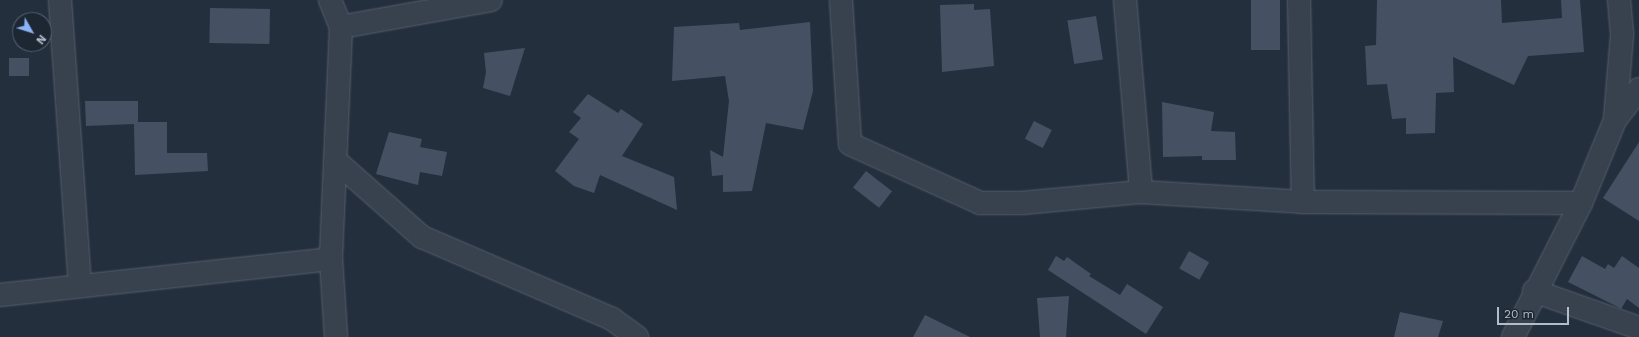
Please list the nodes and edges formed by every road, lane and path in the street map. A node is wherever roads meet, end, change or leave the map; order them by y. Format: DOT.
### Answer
graph roads {
  1 [pos="60,0"];
  2 [pos="330,0"];
  3 [pos="491,0"];
  4 [pos="841,0"];
  5 [pos="1125,0"];
  6 [pos="1299,0"];
  7 [pos="1619,0"];
  8 [pos="341,27"];
  9 [pos="1639,89"];
  10 [pos="1615,120"];
  11 [pos="336,161"];
  12 [pos="1141,192"];
  13 [pos="1303,202"];
  14 [pos="1581,203"];
  15 [pos="331,259"];
  16 [pos="80,285"];
  17 [pos="1534,291"];
  18 [pos="0,295"];
  19 [pos="613,328"];
  20 [pos="1639,328"];
  21 [pos="336,337"];
  22 [pos="637,337"];
  23 [pos="1513,337"];
  1 -- 16 [label="street"];
  2 -- 8 [label="street"];
  3 -- 8 [label="street"];
  4 -- 12 [label="street"];
  5 -- 12 [label="street"];
  6 -- 13 [label="street"];
  7 -- 10 [label="street"];
  8 -- 11 [label="street"];
  9 -- 10 [label="street"];
  10 -- 14 [label="street"];
  11 -- 15 [label="street"];
  11 -- 19 [label="street"];
  12 -- 13 [label="street"];
  13 -- 14 [label="street"];
  14 -- 17 [label="street"];
  15 -- 16 [label="street"];
  15 -- 21 [label="street"];
  16 -- 18 [label="street"];
  17 -- 20 [label="street"];
  17 -- 23 [label="street"];
  19 -- 22 [label="street"];
}
